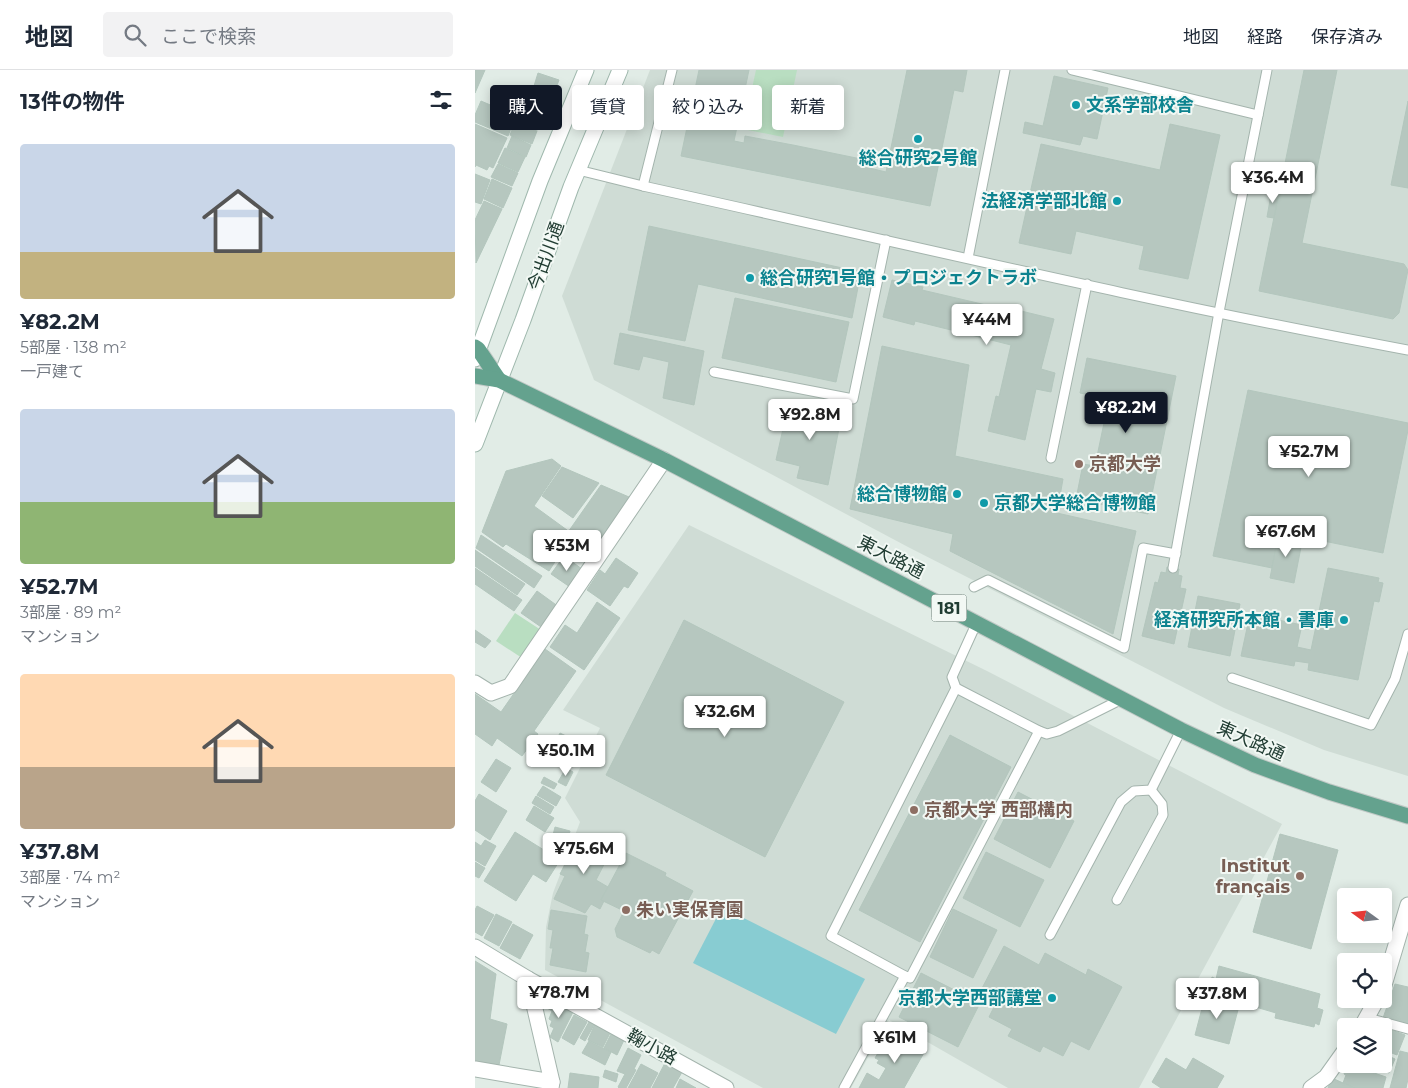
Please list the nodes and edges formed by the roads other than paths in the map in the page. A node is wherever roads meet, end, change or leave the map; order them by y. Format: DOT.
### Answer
graph roads {
  1 [pos="586,70"];
  2 [pos="620,70"];
  3 [pos="672,70"];
  4 [pos="1005,70"];
  5 [pos="1072,70"];
  6 [pos="1267,70"];
  7 [pos="1258,115"];
  8 [pos="578,170"];
  9 [pos="643,186"];
  10 [pos="887,240"];
  11 [pos="968,258"];
  12 [pos="1087,284"];
  13 [pos="1219,312"];
  14 [pos="1408,350"];
  15 [pos="476,352"];
  16 [pos="714,372"];
  17 [pos="475,376"];
  18 [pos="499,380"];
  19 [pos="475,444"];
  20 [pos="1051,458"];
  21 [pos="664,460"];
  22 [pos="1176,554"];
  23 [pos="1173,568"];
  24 [pos="974,588"];
  25 [pos="977,622"];
  26 [pos="1408,634"];
  27 [pos="1232,678"];
  28 [pos="475,684"];
  29 [pos="957,688"];
  30 [pos="1122,699"];
  31 [pos="1181,730"];
  32 [pos="1039,731"];
  33 [pos="1151,790"];
  34 [pos="1408,816"];
  35 [pos="1117,900"];
  36 [pos="1408,905"];
  37 [pos="1050,935"];
  38 [pos="475,947"];
  39 [pos="1392,958"];
  40 [pos="905,976"];
  41 [pos="528,979"];
  42 [pos="1392,1026"];
  43 [pos="1408,1029"];
  44 [pos="1337,1062"];
  45 [pos="475,1070"];
  46 [pos="551,1085"];
  47 [pos="726,1088"];
  48 [pos="844,1088"];
  49 [pos="1311,1088"];
  1 -- 15 [label="street, 今出川通"];
  2 -- 8 [label="street, 今出川通"];
  3 -- 9 [label="lane"];
  4 -- 11 [label="lane"];
  5 -- 7 [label="lane"];
  6 -- 7 [label="lane"];
  7 -- 13 [label="lane"];
  8 -- 9 [label="lane"];
  8 -- 18 [label="street, 今出川通"];
  9 -- 10 [label="lane"];
  10 -- 11 [label="lane"];
  10 -- 16 [label="lane"];
  11 -- 12 [label="lane"];
  12 -- 13 [label="lane"];
  12 -- 20 [label="lane"];
  13 -- 14 [label="lane"];
  13 -- 22 [label="lane"];
  15 -- 18 [label="main road"];
  17 -- 18 [label="main road, 東大路通 / 181"];
  18 -- 19 [label="street, 今出川通"];
  18 -- 21 [label="main road, 東大路通 / 181"];
  21 -- 25 [label="main road, 東大路通 / 181"];
  21 -- 28 [label="street"];
  22 -- 23 [label="lane"];
  22 -- 24 [label="lane"];
  25 -- 29 [label="lane"];
  25 -- 30 [label="main road, 東大路通 / 181"];
  26 -- 27 [label="lane"];
  29 -- 32 [label="lane"];
  29 -- 40 [label="lane"];
  30 -- 31 [label="main road, 東大路通 / 181"];
  30 -- 32 [label="lane"];
  31 -- 33 [label="lane"];
  31 -- 34 [label="main road, 東大路通 / 181"];
  32 -- 40 [label="lane"];
  33 -- 35 [label="lane"];
  33 -- 37 [label="lane"];
  36 -- 39 [label="street"];
  38 -- 41 [label="street, 鞠小路"];
  40 -- 48 [label="lane"];
  41 -- 46 [label="street"];
  41 -- 47 [label="street, 鞠小路"];
  42 -- 43 [label="lane"];
  44 -- 49 [label="street"];
  45 -- 46 [label="street"];
}
